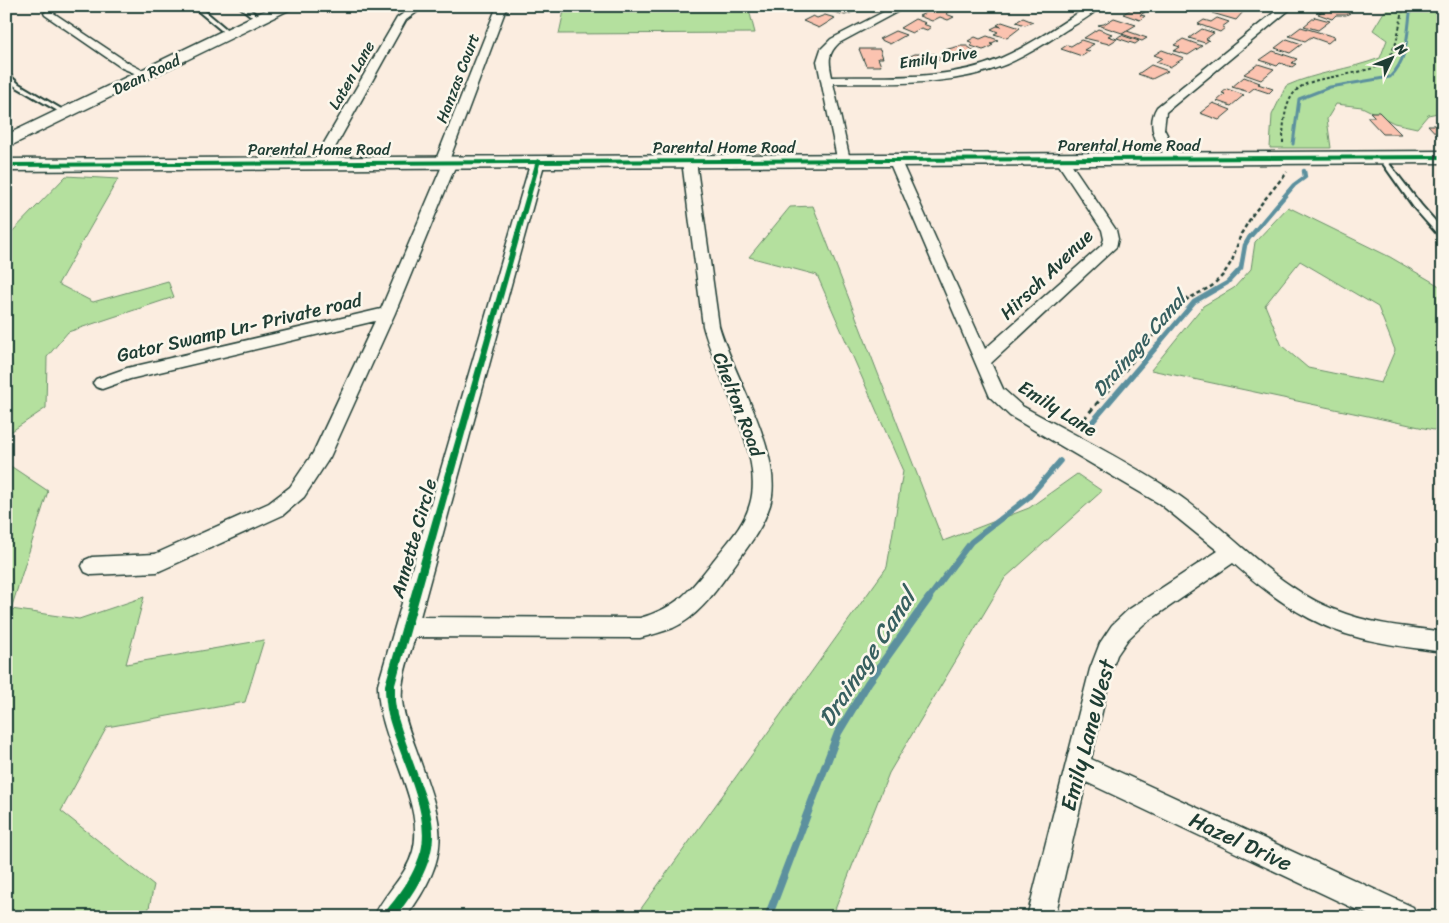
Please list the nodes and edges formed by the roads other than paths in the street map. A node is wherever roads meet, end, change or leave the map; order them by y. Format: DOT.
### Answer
graph roads {
  1 [pos="195,6"];
  2 [pos="242,6"];
  3 [pos="286,6"];
  4 [pos="502,6"];
  5 [pos="1096,6"];
  6 [pos="1289,6"];
  7 [pos="900,7"];
  8 [pos="416,9"];
  9 [pos="49,12"];
  10 [pos="258,19"];
  11 [pos="228,34"];
  12 [pos="6,74"];
  13 [pos="144,74"];
  14 [pos="827,80"];
  15 [pos="65,113"];
  16 [pos="6,142"];
  17 [pos="1443,157"];
  18 [pos="1174,158"];
  19 [pos="1382,158"];
  20 [pos="894,159"];
  21 [pos="1061,159"];
  22 [pos="689,160"];
  23 [pos="843,160"];
  24 [pos="538,161"];
  25 [pos="320,162"];
  26 [pos="446,162"];
  27 [pos="6,164"];
  28 [pos="1443,236"];
  29 [pos="387,313"];
  30 [pos="982,361"];
  31 [pos="102,383"];
  32 [pos="1233,552"];
  33 [pos="92,566"];
  34 [pos="405,627"];
  35 [pos="1443,642"];
  36 [pos="1078,766"];
  37 [pos="388,917"];
  38 [pos="1041,917"];
  39 [pos="1403,917"];
  1 -- 11 [label="lane"];
  2 -- 10 [label="lane"];
  3 -- 10 [label="street, Dean Road"];
  4 -- 26 [label="street, Hanzas Court"];
  5 -- 14 [label="street, Emily Drive"];
  6 -- 18 [label="street"];
  7 -- 14 [label="street"];
  8 -- 25 [label="street, Laten Lane"];
  9 -- 13 [label="street"];
  10 -- 11 [label="street, Dean Road"];
  11 -- 13 [label="street, Dean Road"];
  12 -- 15 [label="lane"];
  13 -- 15 [label="street, Dean Road"];
  14 -- 23 [label="street"];
  15 -- 16 [label="street, Dean Road"];
  17 -- 19 [label="street, Parental Home Road"];
  18 -- 19 [label="street, Parental Home Road"];
  18 -- 21 [label="street, Parental Home Road"];
  19 -- 28 [label="lane"];
  20 -- 21 [label="street, Parental Home Road"];
  20 -- 23 [label="street, Parental Home Road"];
  20 -- 30 [label="street, Emily Lane"];
  21 -- 30 [label="street, Hirsch Avenue"];
  22 -- 23 [label="street, Parental Home Road"];
  22 -- 24 [label="street, Parental Home Road"];
  22 -- 34 [label="street, Chelton Road"];
  24 -- 26 [label="street, Parental Home Road"];
  24 -- 34 [label="street, Annette Circle"];
  25 -- 26 [label="street, Parental Home Road"];
  25 -- 27 [label="street, Parental Home Road"];
  26 -- 29 [label="street, Gator Swamp Ln- Private road"];
  29 -- 31 [label="street, Gator Swamp Ln- Private road"];
  29 -- 33 [label="street, Gator Swamp Ln- Private road"];
  30 -- 32 [label="street, Emily Lane"];
  32 -- 35 [label="street"];
  32 -- 36 [label="street, Emily Lane West"];
  34 -- 37 [label="street, Annette Circle"];
  36 -- 38 [label="street, Emily Lane West"];
  36 -- 39 [label="street, Hazel Drive"];
}
